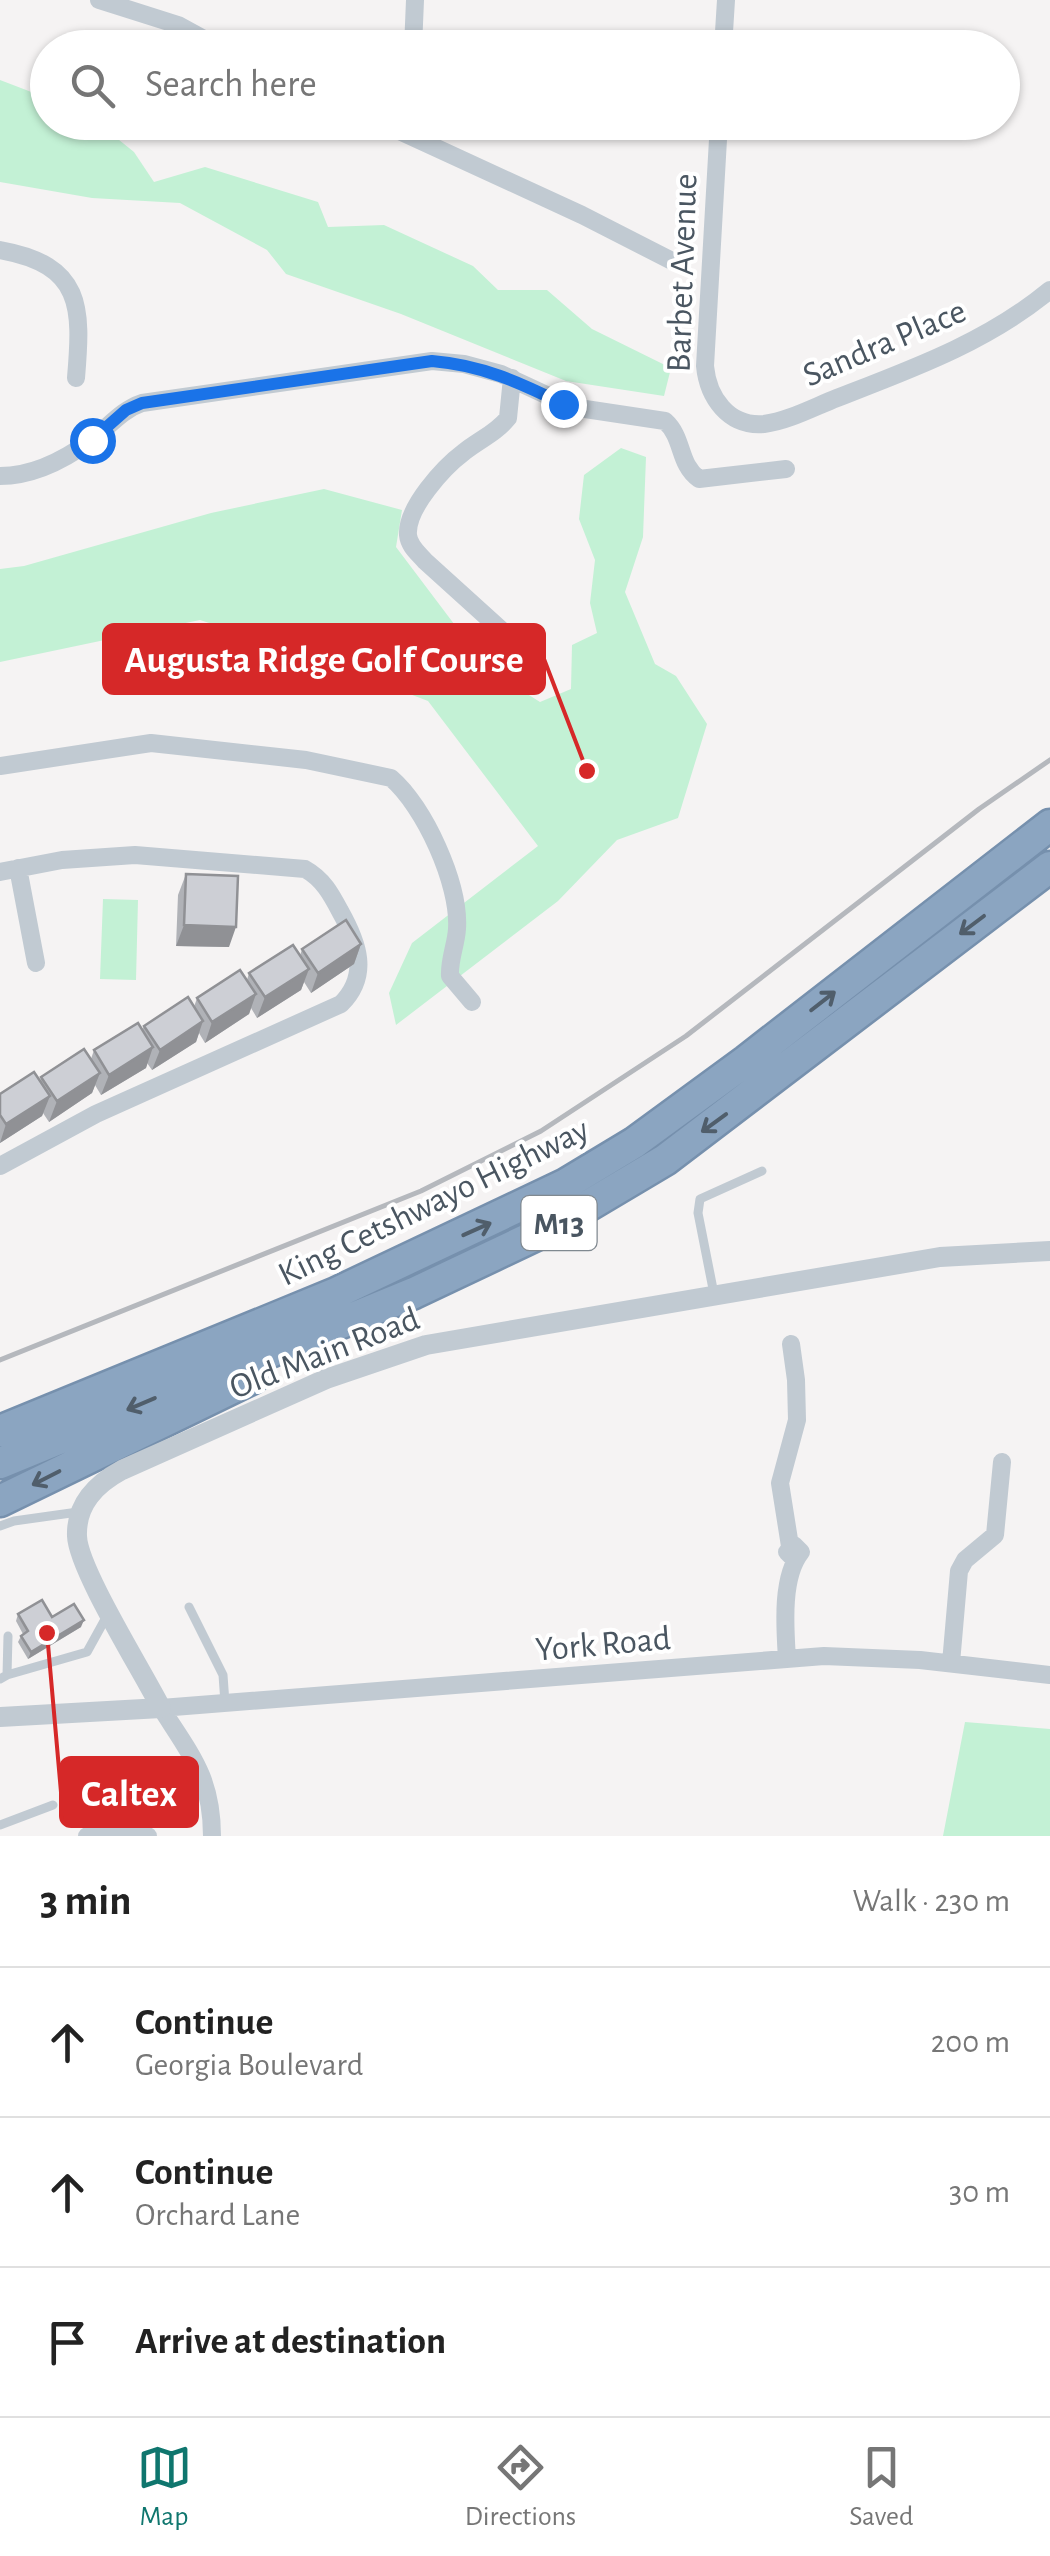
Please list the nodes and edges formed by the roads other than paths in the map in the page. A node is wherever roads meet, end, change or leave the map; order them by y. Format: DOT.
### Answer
graph roads {
  1 [pos="99,0"];
  2 [pos="415,0"];
  3 [pos="726,0"];
  4 [pos="186,30"];
  5 [pos="413,30"];
  6 [pos="724,30"];
  7 [pos="419,140"];
  8 [pos="718,140"];
  9 [pos="0,250"];
  10 [pos="674,262"];
  11 [pos="1050,290"];
  12 [pos="76,378"];
  13 [pos="512,378"];
  14 [pos="732,417"];
  15 [pos="786,470"];
  16 [pos="0,476"];
  17 [pos="508,637"];
  18 [pos="0,766"];
  19 [pos="1050,826"];
  20 [pos="1050,867"];
  21 [pos="9,870"];
  22 [pos="36,963"];
  23 [pos="472,1002"];
  24 [pos="0,1166"];
  25 [pos="762,1170"];
  26 [pos="1050,1252"];
  27 [pos="388,1269"];
  28 [pos="414,1293"];
  29 [pos="715,1297"];
  30 [pos="791,1344"];
  31 [pos="0,1410"];
  32 [pos="0,1430"];
  33 [pos="0,1462"];
  34 [pos="1002,1462"];
  35 [pos="0,1501"];
  36 [pos="81,1512"];
  37 [pos="0,1526"];
  38 [pos="189,1607"];
  39 [pos="109,1612"];
  40 [pos="8,1636"];
  41 [pos="786,1659"];
  42 [pos="138,1662"];
  43 [pos="951,1663"];
  44 [pos="1050,1675"];
  45 [pos="3,1677"];
  46 [pos="225,1704"];
  47 [pos="161,1708"];
  48 [pos="126,1710"];
  49 [pos="0,1716"];
  50 [pos="53,1805"];
  51 [pos="0,1825"];
  52 [pos="87,1836"];
  53 [pos="148,1836"];
  54 [pos="212,1836"];
  1 -- 4 [label="street"];
  2 -- 5 [label="street"];
  3 -- 6 [label="street"];
  7 -- 10 [label="street"];
  8 -- 14 [label="street, Barbet Avenue"];
  9 -- 12 [label="street"];
  11 -- 14 [label="street, Sandra Place"];
  13 -- 15 [label="street"];
  13 -- 16 [label="street"];
  13 -- 17 [label="street"];
  18 -- 23 [label="street"];
  27 -- 19 [label="highway, King Cetshwayo Highway / M13, one-way"];
  20 -- 28 [label="highway, King Cetshwayo Highway / M13, one-way"];
  21 -- 22 [label="street"];
  21 -- 24 [label="street"];
  25 -- 29 [label="lane"];
  26 -- 29 [label="street, Old Main Road"];
  27 -- 31 [label="highway"];
  27 -- 32 [label="highway, King Cetshwayo Highway / M13"];
  28 -- 33 [label="highway, King Cetshwayo Highway / M13, one-way"];
  28 -- 35 [label="highway, one-way"];
  29 -- 36 [label="street, Old Main Road"];
  30 -- 41 [label="street"];
  34 -- 43 [label="street"];
  36 -- 37 [label="lane"];
  36 -- 39 [label="street"];
  38 -- 46 [label="lane"];
  39 -- 42 [label="street"];
  39 -- 45 [label="lane"];
  40 -- 45 [label="lane"];
  41 -- 43 [label="street, York Road"];
  41 -- 46 [label="street, York Road"];
  42 -- 47 [label="street"];
  42 -- 48 [label="street"];
  43 -- 44 [label="street, York Road"];
  46 -- 47 [label="street, York Road"];
  47 -- 48 [label="street"];
  47 -- 54 [label="street"];
  48 -- 49 [label="street"];
  50 -- 51 [label="lane"];
  52 -- 53 [label="street"];
}
